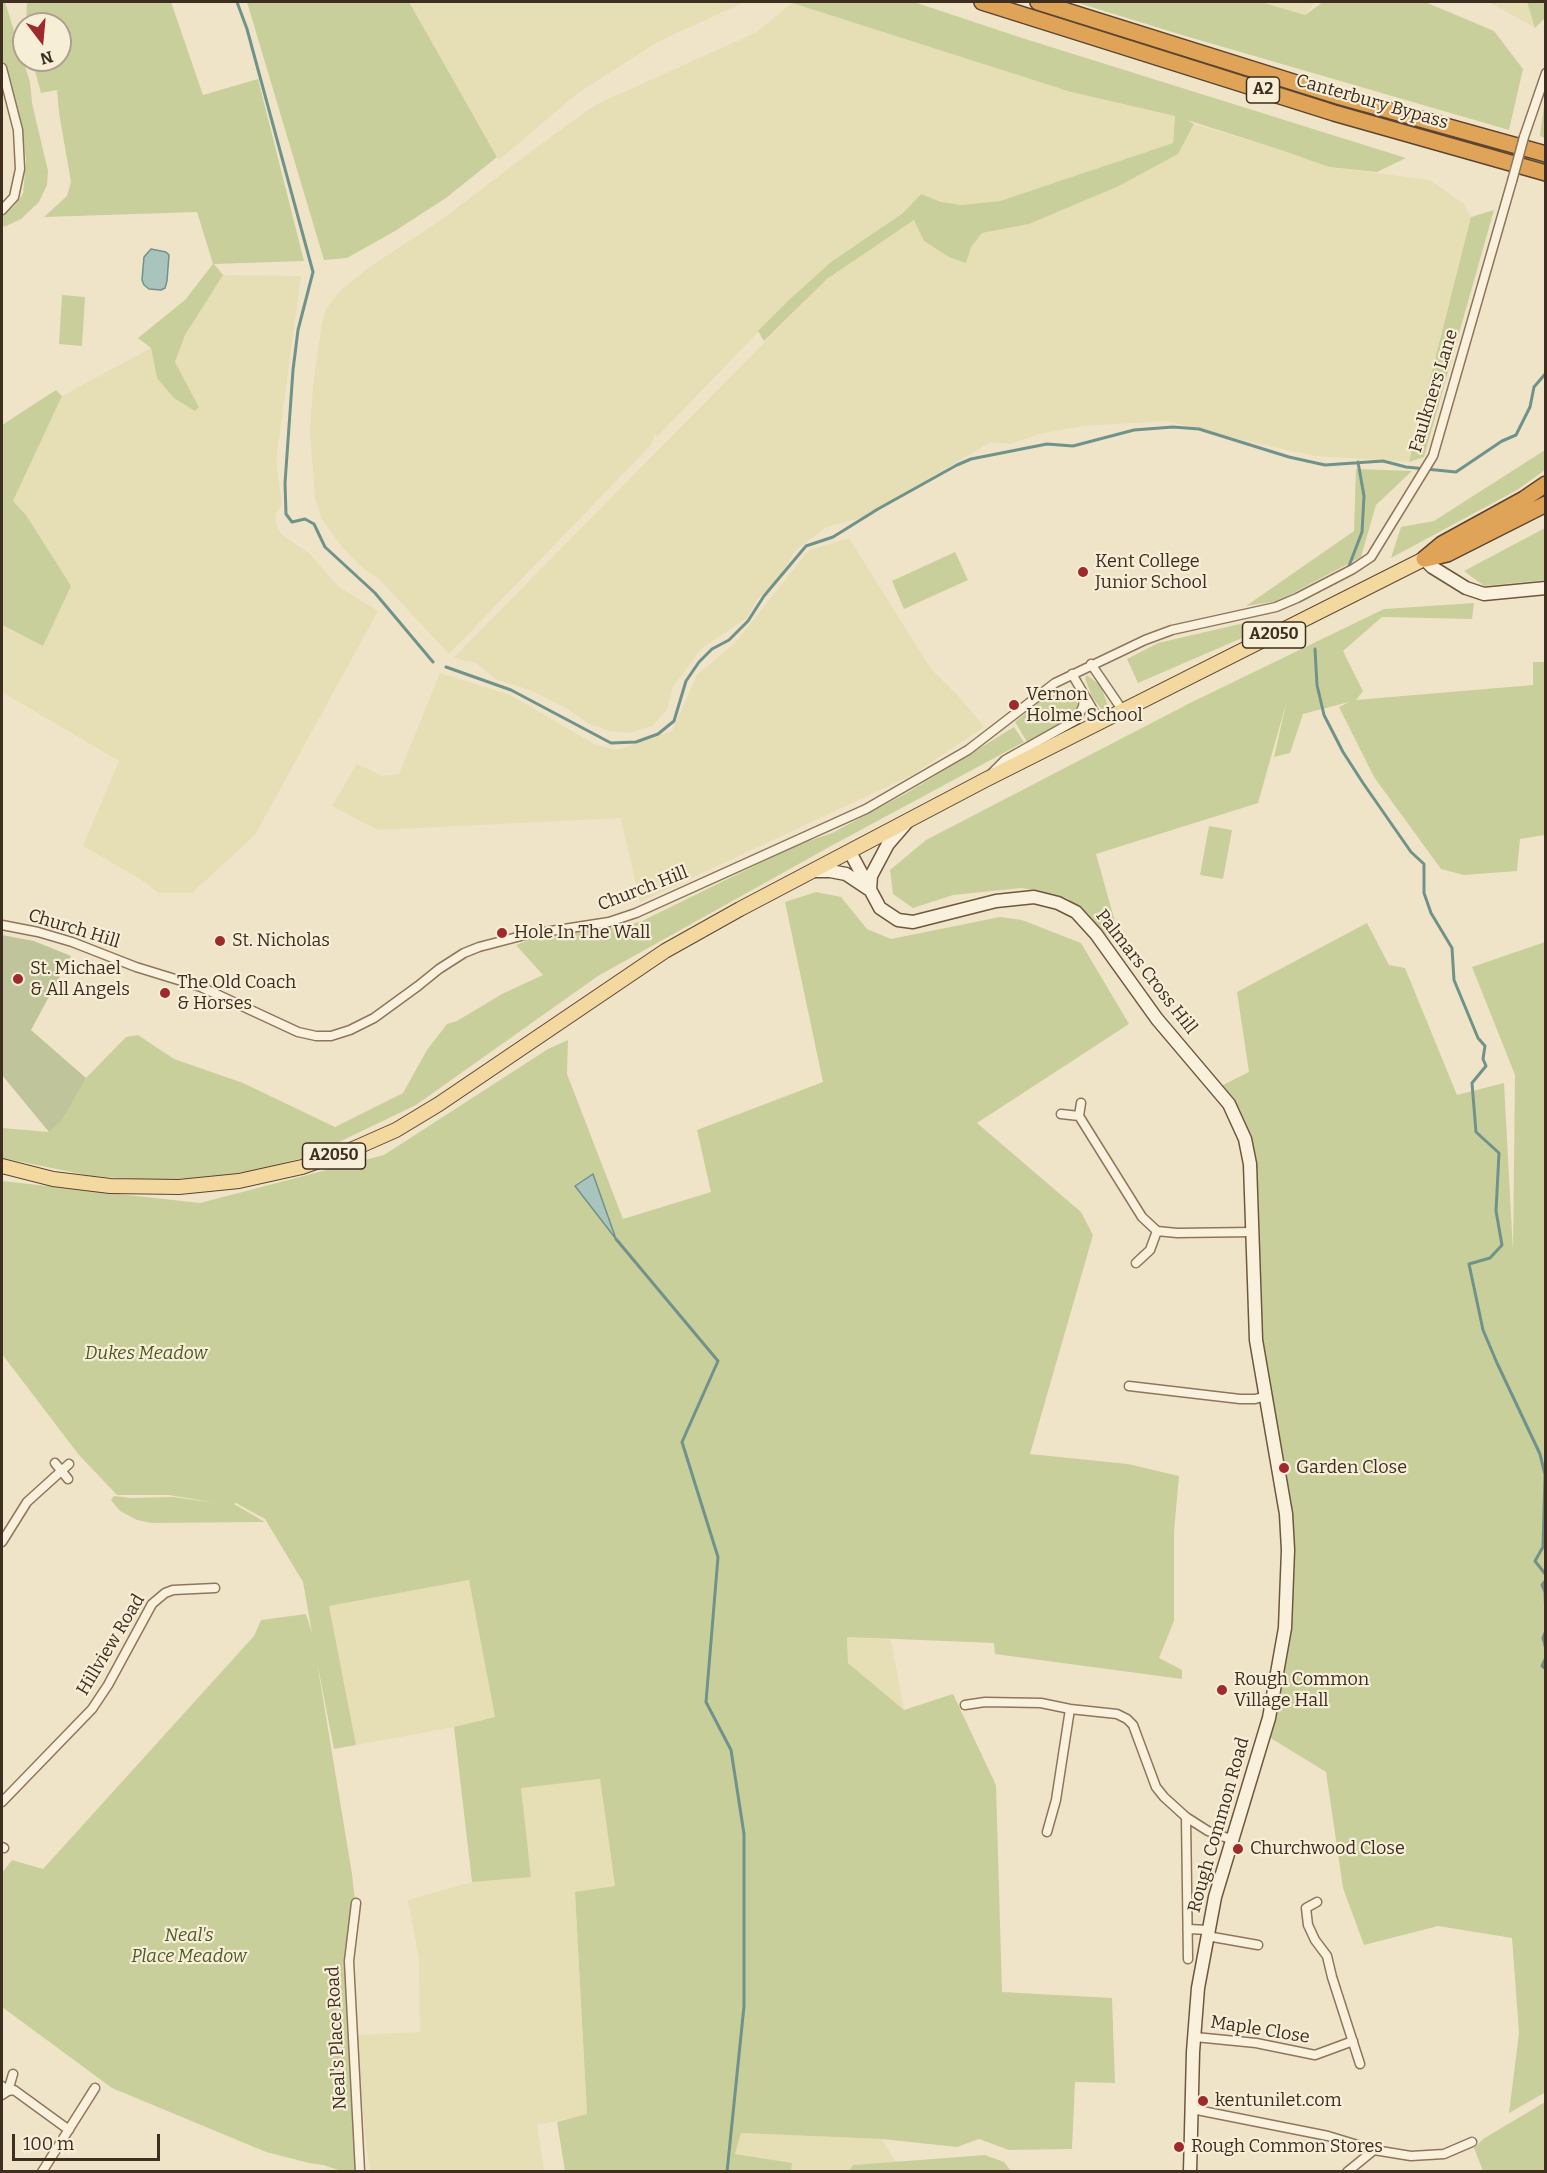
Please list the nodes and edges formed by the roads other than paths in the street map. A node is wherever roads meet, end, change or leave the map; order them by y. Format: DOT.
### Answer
graph roads {
  1 [pos="982,2"];
  2 [pos="1038,2"];
  3 [pos="2,68"];
  4 [pos="1545,73"];
  5 [pos="1545,154"];
  6 [pos="1545,172"];
  7 [pos="2,210"];
  8 [pos="1545,484"];
  9 [pos="1545,504"];
  10 [pos="1424,559"];
  11 [pos="1545,588"];
  12 [pos="1091,664"];
  13 [pos="1072,674"];
  14 [pos="1084,698"];
  15 [pos="1123,711"];
  16 [pos="1100,722"];
  17 [pos="985,780"];
  18 [pos="908,821"];
  19 [pos="850,852"];
  20 [pos="813,871"];
  21 [pos="870,890"];
  22 [pos="2,926"];
  23 [pos="1081,1103"];
  24 [pos="1061,1114"];
  25 [pos="1079,1116"];
  26 [pos="2,1166"];
  27 [pos="1157,1231"];
  28 [pos="1253,1232"];
  29 [pos="1136,1263"];
  30 [pos="1129,1386"];
  31 [pos="1266,1396"];
  32 [pos="55,1463"];
  33 [pos="69,1464"];
  34 [pos="62,1471"];
  35 [pos="68,1479"];
  36 [pos="2,1542"];
  37 [pos="215,1588"];
  38 [pos="965,1705"];
  39 [pos="1070,1709"];
  40 [pos="2,1802"];
  41 [pos="1186,1817"];
  42 [pos="1047,1832"];
  43 [pos="1233,1840"];
  44 [pos="1317,1902"];
  45 [pos="356,1903"];
  46 [pos="1189,1929"];
  47 [pos="1208,1933"];
  48 [pos="1258,1945"];
  49 [pos="1188,1959"];
  50 [pos="1195,2037"];
  51 [pos="1353,2041"];
  52 [pos="1360,2064"];
  53 [pos="13,2074"];
  54 [pos="94,2088"];
  55 [pos="4,2091"];
  56 [pos="1192,2109"];
  57 [pos="69,2130"];
  58 [pos="1472,2142"];
  59 [pos="1374,2150"];
  60 [pos="42,2172"];
  61 [pos="360,2172"];
  62 [pos="1190,2172"];
  63 [pos="1347,2172"];
  1 -- 6 [label="highway, Canterbury Bypass / A2"];
  2 -- 5 [label="highway, Canterbury Bypass / A2"];
  3 -- 7 [label="street"];
  4 -- 12 [label="street, Faulkners Lane, bridge"];
  8 -- 10 [label="highway"];
  9 -- 10 [label="highway"];
  10 -- 11 [label="street"];
  10 -- 15 [label="main road, A2050"];
  12 -- 13 [label="street, Faulkners Lane"];
  12 -- 15 [label="street"];
  13 -- 14 [label="street"];
  13 -- 22 [label="street, Church Hill"];
  14 -- 16 [label="street"];
  14 -- 17 [label="street"];
  15 -- 16 [label="main road, A2050"];
  16 -- 17 [label="main road, A2050"];
  17 -- 18 [label="main road, A2050"];
  18 -- 19 [label="main road, A2050"];
  18 -- 21 [label="street"];
  19 -- 20 [label="main road, A2050"];
  19 -- 21 [label="street, Palmars Cross Hill"];
  20 -- 21 [label="street"];
  20 -- 26 [label="main road, A2050"];
  21 -- 28 [label="street, Palmars Cross Hill"];
  23 -- 25 [label="street"];
  24 -- 25 [label="street"];
  25 -- 27 [label="street"];
  27 -- 28 [label="street"];
  27 -- 29 [label="street"];
  28 -- 31 [label="street, Rough Common Road"];
  30 -- 31 [label="street"];
  31 -- 43 [label="street, Rough Common Road"];
  32 -- 34 [label="street"];
  33 -- 34 [label="street"];
  34 -- 35 [label="street"];
  34 -- 36 [label="street"];
  37 -- 40 [label="street, Hillview Road"];
  38 -- 39 [label="street"];
  39 -- 41 [label="street"];
  39 -- 42 [label="street"];
  41 -- 43 [label="street"];
  41 -- 46 [label="street, Rough Common Road"];
  43 -- 47 [label="street, Rough Common Road"];
  44 -- 51 [label="street"];
  45 -- 61 [label="street, Neal's Place Road"];
  46 -- 47 [label="street, Rough Common Road"];
  46 -- 49 [label="street, Rough Common Road"];
  47 -- 48 [label="street"];
  47 -- 50 [label="street, Rough Common Road"];
  50 -- 51 [label="street, Maple Close"];
  50 -- 56 [label="street, Rough Common Road"];
  51 -- 52 [label="street"];
  53 -- 55 [label="street"];
  54 -- 57 [label="street"];
  55 -- 57 [label="street"];
  56 -- 59 [label="street"];
  56 -- 62 [label="street, Rough Common Road"];
  57 -- 60 [label="street"];
  58 -- 59 [label="street"];
  59 -- 63 [label="street"];
}
